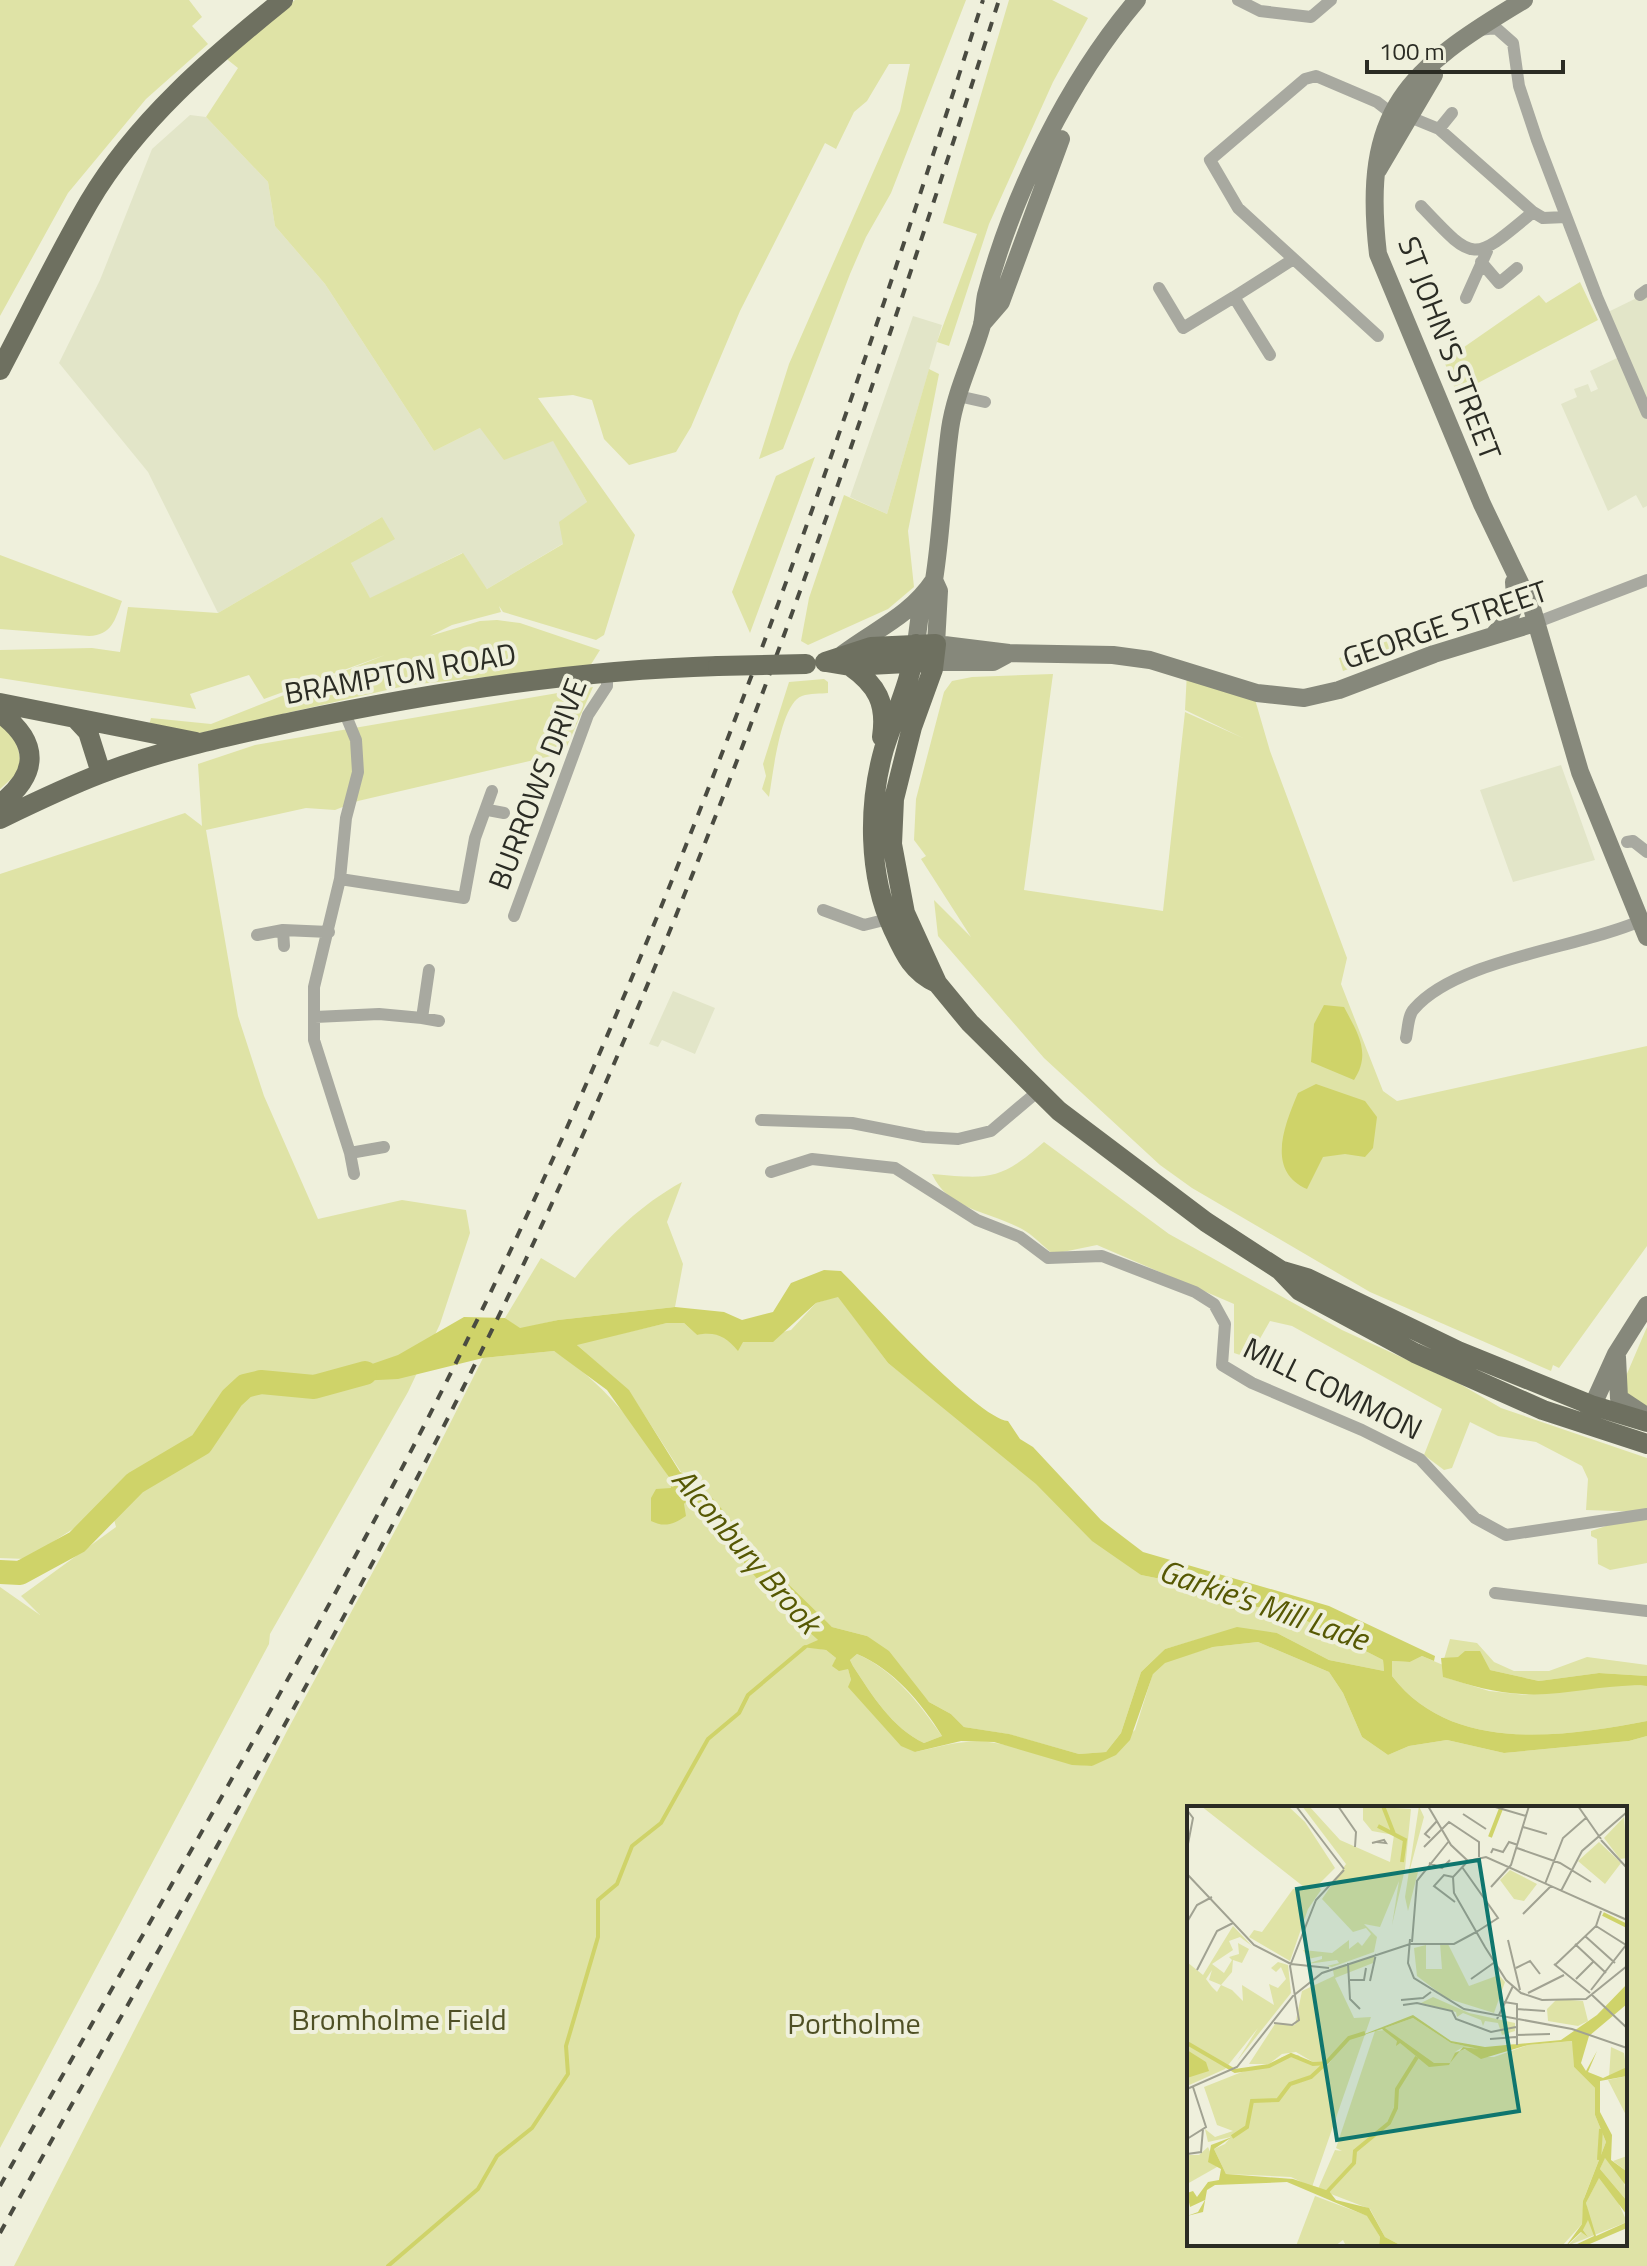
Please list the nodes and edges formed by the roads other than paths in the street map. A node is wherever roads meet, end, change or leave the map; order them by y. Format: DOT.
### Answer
graph roads {
  1 [pos="283,0"];
  2 [pos="1137,0"];
  3 [pos="1238,0"];
  4 [pos="1331,0"];
  5 [pos="1518,0"];
  6 [pos="1260,6"];
  7 [pos="1472,31"];
  8 [pos="1390,112"];
  9 [pos="1452,113"];
  10 [pos="1417,120"];
  11 [pos="1439,129"];
  12 [pos="1377,172"];
  13 [pos="1421,206"];
  14 [pos="1533,212"];
  15 [pos="1566,217"];
  16 [pos="1484,256"];
  17 [pos="1292,260"];
  18 [pos="1517,268"];
  19 [pos="1159,288"];
  20 [pos="1234,297"];
  21 [pos="1466,298"];
  22 [pos="1617,306"];
  23 [pos="1603,312"];
  24 [pos="1378,336"];
  25 [pos="1270,355"];
  26 [pos="0,370"];
  27 [pos="958,396"];
  28 [pos="985,402"];
  29 [pos="1647,413"];
  30 [pos="1513,574"];
  31 [pos="934,580"];
  32 [pos="1647,580"];
  33 [pos="922,598"];
  34 [pos="1535,621"];
  35 [pos="1486,637"];
  36 [pos="925,653"];
  37 [pos="831,662"];
  38 [pos="607,671"];
  39 [pos="1257,693"];
  40 [pos="0,703"];
  41 [pos="344,711"];
  42 [pos="0,713"];
  43 [pos="75,718"];
  44 [pos="201,743"];
  45 [pos="884,750"];
  46 [pos="101,773"];
  47 [pos="492,791"];
  48 [pos="0,804"];
  49 [pos="488,810"];
  50 [pos="504,813"];
  51 [pos="0,819"];
  52 [pos="1627,842"];
  53 [pos="1647,852"];
  54 [pos="340,879"];
  55 [pos="464,898"];
  56 [pos="480,900"];
  57 [pos="823,910"];
  58 [pos="514,916"];
  59 [pos="896,916"];
  60 [pos="1644,929"];
  61 [pos="283,930"];
  62 [pos="329,932"];
  63 [pos="257,935"];
  64 [pos="284,946"];
  65 [pos="429,970"];
  66 [pos="315,1017"];
  67 [pos="422,1018"];
  68 [pos="439,1021"];
  69 [pos="1406,1038"];
  70 [pos="1036,1093"];
  71 [pos="761,1120"];
  72 [pos="384,1147"];
  73 [pos="350,1153"];
  74 [pos="771,1172"];
  75 [pos="354,1174"];
  76 [pos="1647,1305"];
  77 [pos="1616,1354"];
  78 [pos="1588,1414"];
  79 [pos="1647,1419"];
  80 [pos="1647,1444"];
  81 [pos="1647,1514"];
  82 [pos="1495,1593"];
  83 [pos="1647,1611"];
  1 -- 26 [label="main road"];
  2 -- 27 [label="main road"];
  3 -- 6 [label="street"];
  4 -- 6 [label="street"];
  5 -- 7 [label="main road, ST JOHN'S STREET"];
  7 -- 8 [label="main road, ST JOHN'S STREET"];
  7 -- 12 [label="main road"];
  7 -- 15 [label="street"];
  8 -- 12 [label="main road, ST JOHN'S STREET"];
  8 -- 17 [label="street, ST JOHN'S STREET"];
  9 -- 11 [label="street"];
  10 -- 11 [label="street"];
  11 -- 14 [label="street"];
  12 -- 30 [label="main road, ST JOHN'S STREET"];
  13 -- 16 [label="street"];
  14 -- 15 [label="street"];
  14 -- 16 [label="street"];
  15 -- 23 [label="street"];
  16 -- 18 [label="street"];
  16 -- 21 [label="street"];
  17 -- 20 [label="street"];
  17 -- 24 [label="street, ST JOHN'S STREET"];
  19 -- 20 [label="street"];
  20 -- 25 [label="street"];
  22 -- 23 [label="street"];
  23 -- 29 [label="street"];
  27 -- 28 [label="street"];
  27 -- 31 [label="main road"];
  30 -- 34 [label="main road, ST JOHN'S STREET"];
  30 -- 35 [label="main road"];
  31 -- 33 [label="main road"];
  31 -- 36 [label="main road"];
  32 -- 34 [label="street, GEORGE STREET"];
  33 -- 36 [label="main road"];
  33 -- 37 [label="main road"];
  34 -- 35 [label="main road, GEORGE STREET"];
  34 -- 60 [label="main road, ST JOHN'S STREET"];
  35 -- 39 [label="main road, GEORGE STREET"];
  36 -- 37 [label="main road, BRAMPTON ROAD"];
  36 -- 39 [label="main road, BRAMPTON ROAD"];
  36 -- 45 [label="main road"];
  36 -- 59 [label="main road"];
  37 -- 38 [label="main road, BRAMPTON ROAD, bridge"];
  37 -- 45 [label="main road"];
  38 -- 41 [label="main road, BRAMPTON ROAD"];
  38 -- 58 [label="street, BURROWS DRIVE"];
  40 -- 43 [label="main road"];
  41 -- 44 [label="main road, BRAMPTON ROAD"];
  41 -- 54 [label="street"];
  42 -- 48 [label="main road"];
  43 -- 44 [label="main road"];
  43 -- 46 [label="main road"];
  44 -- 46 [label="main road, BRAMPTON ROAD"];
  45 -- 59 [label="main road"];
  46 -- 51 [label="main road, BRAMPTON ROAD"];
  47 -- 49 [label="street"];
  49 -- 50 [label="street"];
  49 -- 55 [label="street"];
  52 -- 53 [label="street"];
  54 -- 55 [label="street"];
  54 -- 62 [label="street"];
  55 -- 56 [label="street"];
  57 -- 59 [label="street"];
  59 -- 70 [label="main road"];
  60 -- 69 [label="street"];
  61 -- 62 [label="street"];
  61 -- 63 [label="street"];
  61 -- 64 [label="street"];
  62 -- 66 [label="street"];
  65 -- 67 [label="street"];
  66 -- 67 [label="street"];
  66 -- 73 [label="street"];
  67 -- 68 [label="street"];
  70 -- 71 [label="street"];
  70 -- 78 [label="main road"];
  72 -- 73 [label="street"];
  73 -- 75 [label="street"];
  74 -- 81 [label="street, MILL COMMON"];
  76 -- 77 [label="main road"];
  77 -- 78 [label="main road"];
  77 -- 79 [label="main road"];
  78 -- 79 [label="main road"];
  78 -- 80 [label="main road"];
  82 -- 83 [label="street"];
}
